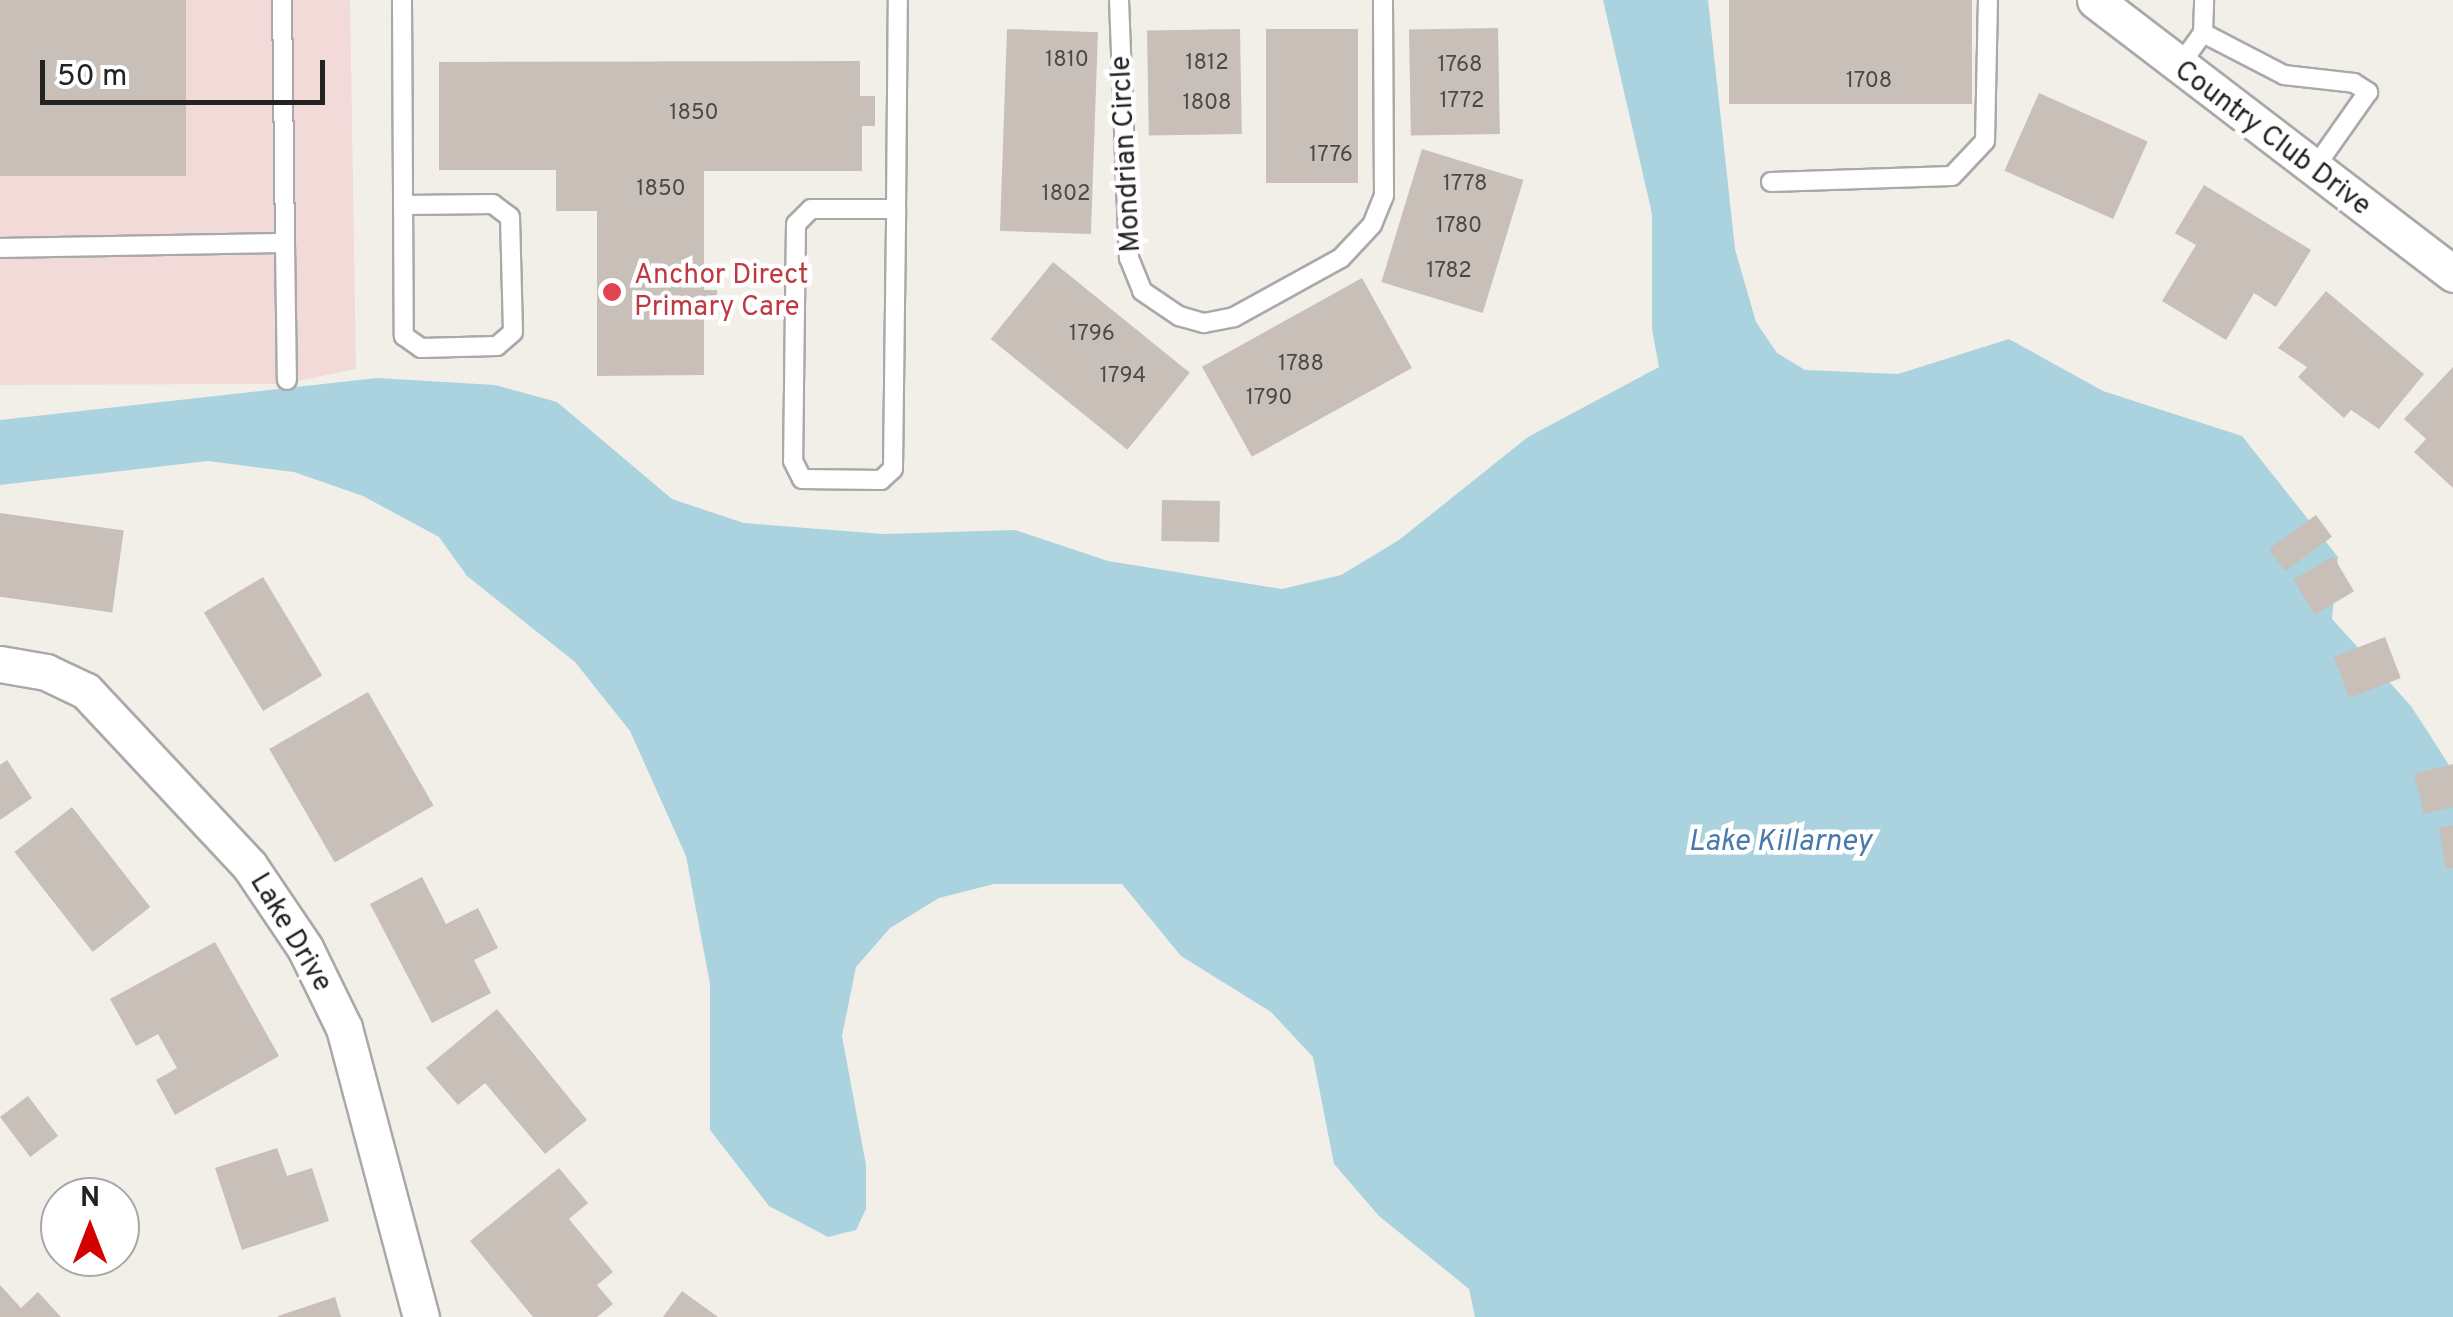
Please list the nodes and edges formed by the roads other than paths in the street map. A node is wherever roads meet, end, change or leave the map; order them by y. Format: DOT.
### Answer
graph roads {
  1 [pos="282,0"];
  2 [pos="402,0"];
  3 [pos="898,0"];
  4 [pos="1120,0"];
  5 [pos="1383,0"];
  6 [pos="1988,0"];
  7 [pos="2094,0"];
  8 [pos="2204,0"];
  9 [pos="2203,33"];
  10 [pos="2176,69"];
  11 [pos="2313,170"];
  12 [pos="1771,182"];
  13 [pos="404,206"];
  14 [pos="896,208"];
  15 [pos="286,242"];
  16 [pos="0,248"];
  17 [pos="2453,274"];
  18 [pos="286,380"];
  19 [pos="0,664"];
  20 [pos="421,1317"];
  1 -- 15 [label="lane"];
  2 -- 13 [label="lane"];
  3 -- 14 [label="lane"];
  4 -- 5 [label="lane, Mondrian Circle"];
  6 -- 12 [label="lane"];
  7 -- 10 [label="street, Country Club Drive"];
  8 -- 9 [label="lane"];
  9 -- 10 [label="lane"];
  9 -- 11 [label="lane"];
  10 -- 11 [label="street, Country Club Drive"];
  11 -- 17 [label="street, Country Club Drive"];
  13 -- 13 [label="lane"];
  14 -- 14 [label="lane"];
  15 -- 16 [label="lane"];
  15 -- 18 [label="lane"];
  19 -- 20 [label="street, Lake Drive"];
}
